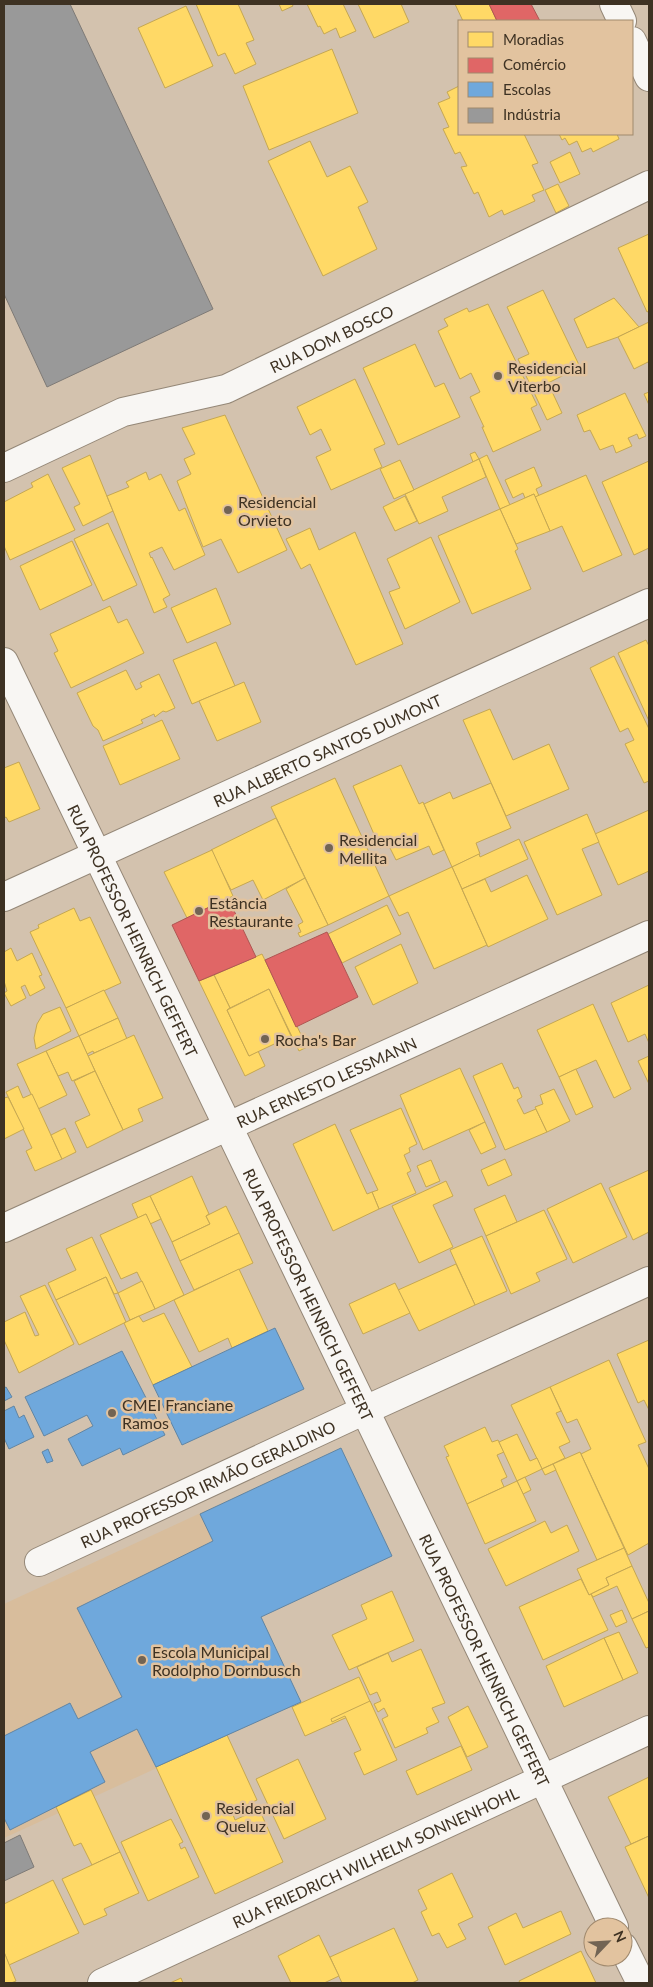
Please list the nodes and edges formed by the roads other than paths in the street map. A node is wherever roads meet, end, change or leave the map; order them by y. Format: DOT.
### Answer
graph roads {
  1 [pos="614,4"];
  2 [pos="622,20"];
  3 [pos="633,43"];
  4 [pos="649,77"];
  5 [pos="649,185"];
  6 [pos="4,468"];
  7 [pos="649,603"];
  8 [pos="4,662"];
  9 [pos="95,854"];
  10 [pos="4,897"];
  11 [pos="649,935"];
  12 [pos="228,1128"];
  13 [pos="4,1228"];
  14 [pos="649,1281"];
  15 [pos="363,1411"];
  16 [pos="39,1562"];
  17 [pos="649,1730"];
  18 [pos="542,1779"];
  19 [pos="609,1917"];
  20 [pos="633,1967"];
  21 [pos="102,1983"];
  22 [pos="641,1983"];
  1 -- 2 [label="street"];
  3 -- 4 [label="street"];
  5 -- 6 [label="street, RUA DOM BOSCO"];
  7 -- 9 [label="street, RUA ALBERTO SANTOS DUMONT"];
  8 -- 9 [label="street, RUA PROFESSOR HEINRICH GEFFERT"];
  9 -- 10 [label="street, RUA ALBERTO SANTOS DUMONT"];
  9 -- 12 [label="street, RUA PROFESSOR HEINRICH GEFFERT"];
  11 -- 12 [label="street, RUA ERNESTO LESSMANN"];
  12 -- 13 [label="street, RUA ERNESTO LESSMANN"];
  12 -- 15 [label="street, RUA PROFESSOR HEINRICH GEFFERT"];
  14 -- 15 [label="street, RUA PROFESSOR IRMÃO GERALDINO"];
  15 -- 16 [label="street, RUA PROFESSOR IRMÃO GERALDINO"];
  15 -- 18 [label="street, RUA PROFESSOR HEINRICH GEFFERT"];
  17 -- 18 [label="street, RUA FRIEDRICH WILHELM SONNENHOHL"];
  18 -- 19 [label="street, RUA PROFESSOR HEINRICH GEFFERT"];
  18 -- 21 [label="street, RUA FRIEDRICH WILHELM SONNENHOHL"];
  20 -- 22 [label="street"];
}
